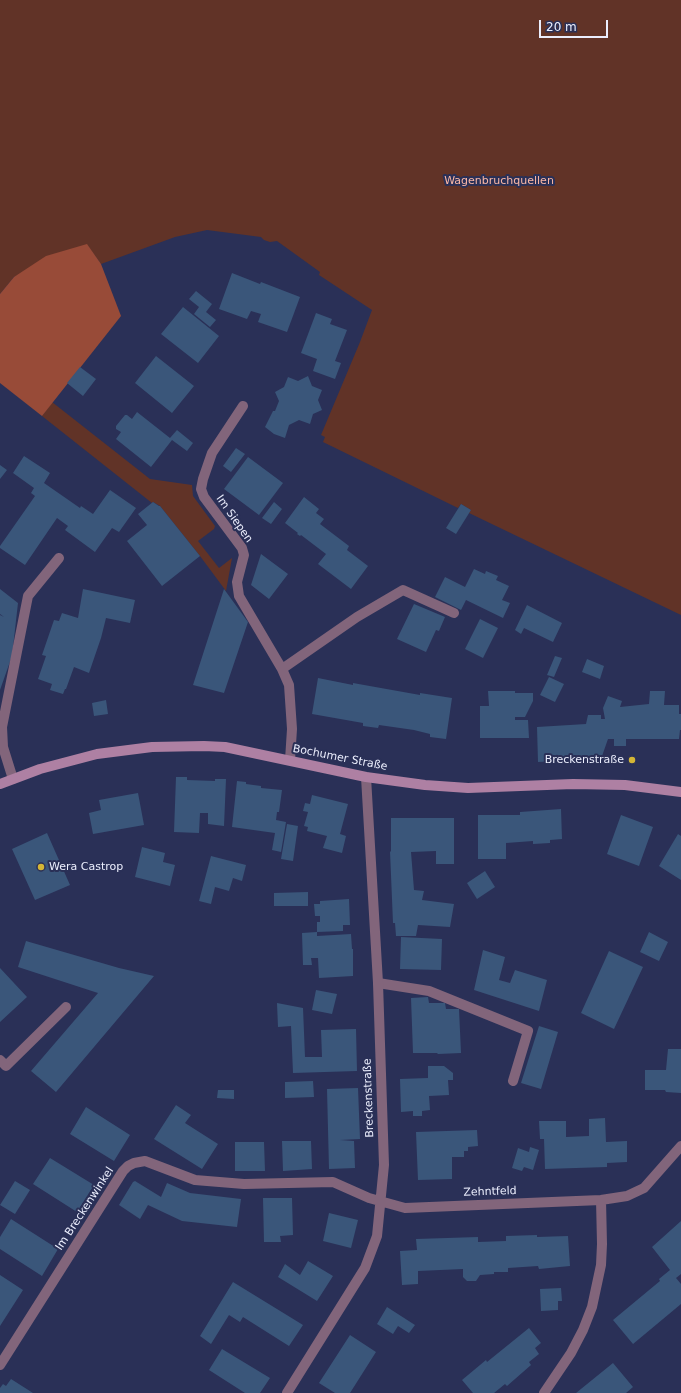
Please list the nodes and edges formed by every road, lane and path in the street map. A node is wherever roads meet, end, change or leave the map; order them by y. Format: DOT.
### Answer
graph roads {
  1 [pos="243,406"];
  2 [pos="59,558"];
  3 [pos="454,613"];
  4 [pos="282,669"];
  5 [pos="290,760"];
  6 [pos="366,777"];
  7 [pos="13,779"];
  8 [pos="0,784"];
  9 [pos="681,792"];
  10 [pos="378,983"];
  11 [pos="66,1007"];
  12 [pos="0,1060"];
  13 [pos="513,1081"];
  14 [pos="681,1146"];
  15 [pos="601,1200"];
  16 [pos="381,1201"];
  17 [pos="0,1365"];
  18 [pos="287,1393"];
  19 [pos="544,1393"];
  1 -- 4 [label="street, Im Siepen"];
  2 -- 7 [label="street"];
  3 -- 4 [label="street"];
  4 -- 5 [label="street, Im Siepen"];
  5 -- 6 [label="main road, Bochumer Straße"];
  5 -- 7 [label="main road, Bochumer Straße"];
  6 -- 9 [label="main road, Bochumer Straße"];
  6 -- 10 [label="street, Breckenstraße"];
  7 -- 8 [label="main road, Bochumer Straße"];
  10 -- 13 [label="street"];
  10 -- 16 [label="street, Breckenstraße"];
  11 -- 12 [label="street"];
  14 -- 15 [label="street, Zehntfeld"];
  15 -- 16 [label="street, Zehntfeld"];
  15 -- 19 [label="street"];
  16 -- 17 [label="street, Im Breckenwinkel"];
  16 -- 18 [label="street, Breckenstraße"];
}
